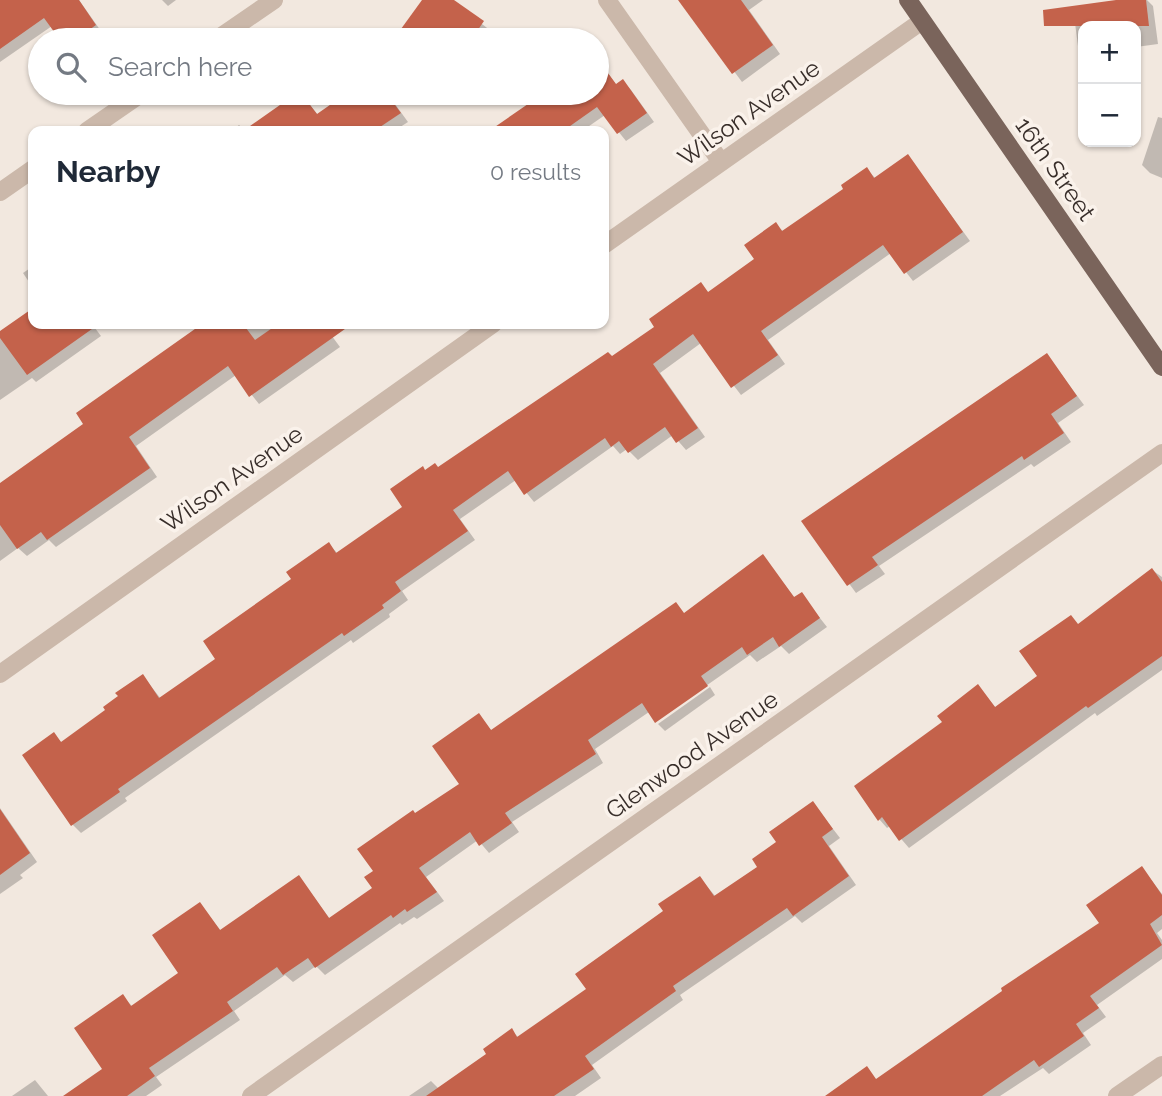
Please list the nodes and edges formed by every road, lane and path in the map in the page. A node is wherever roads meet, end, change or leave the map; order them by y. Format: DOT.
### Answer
graph roads {
  1 [pos="274,0"];
  2 [pos="607,0"];
  3 [pos="908,0"];
  4 [pos="922,21"];
  5 [pos="233,28"];
  6 [pos="125,105"];
  7 [pos="94,126"];
  8 [pos="721,162"];
  9 [pos="28,172"];
  10 [pos="0,192"];
  11 [pos="609,241"];
  12 [pos="486,329"];
  13 [pos="1162,366"];
  14 [pos="1162,453"];
  15 [pos="0,674"];
  16 [pos="1162,1065"];
  17 [pos="251,1096"];
  18 [pos="1117,1096"];
  1 -- 5 [label="street"];
  2 -- 8 [label="street"];
  3 -- 4 [label="main road, 16th Street"];
  4 -- 8 [label="street, Wilson Avenue"];
  4 -- 13 [label="main road, 16th Street"];
  6 -- 7 [label="street"];
  8 -- 11 [label="street, Wilson Avenue"];
  9 -- 10 [label="street"];
  12 -- 15 [label="street, Wilson Avenue"];
  14 -- 17 [label="street, Glenwood Avenue"];
  16 -- 18 [label="street"];
}
